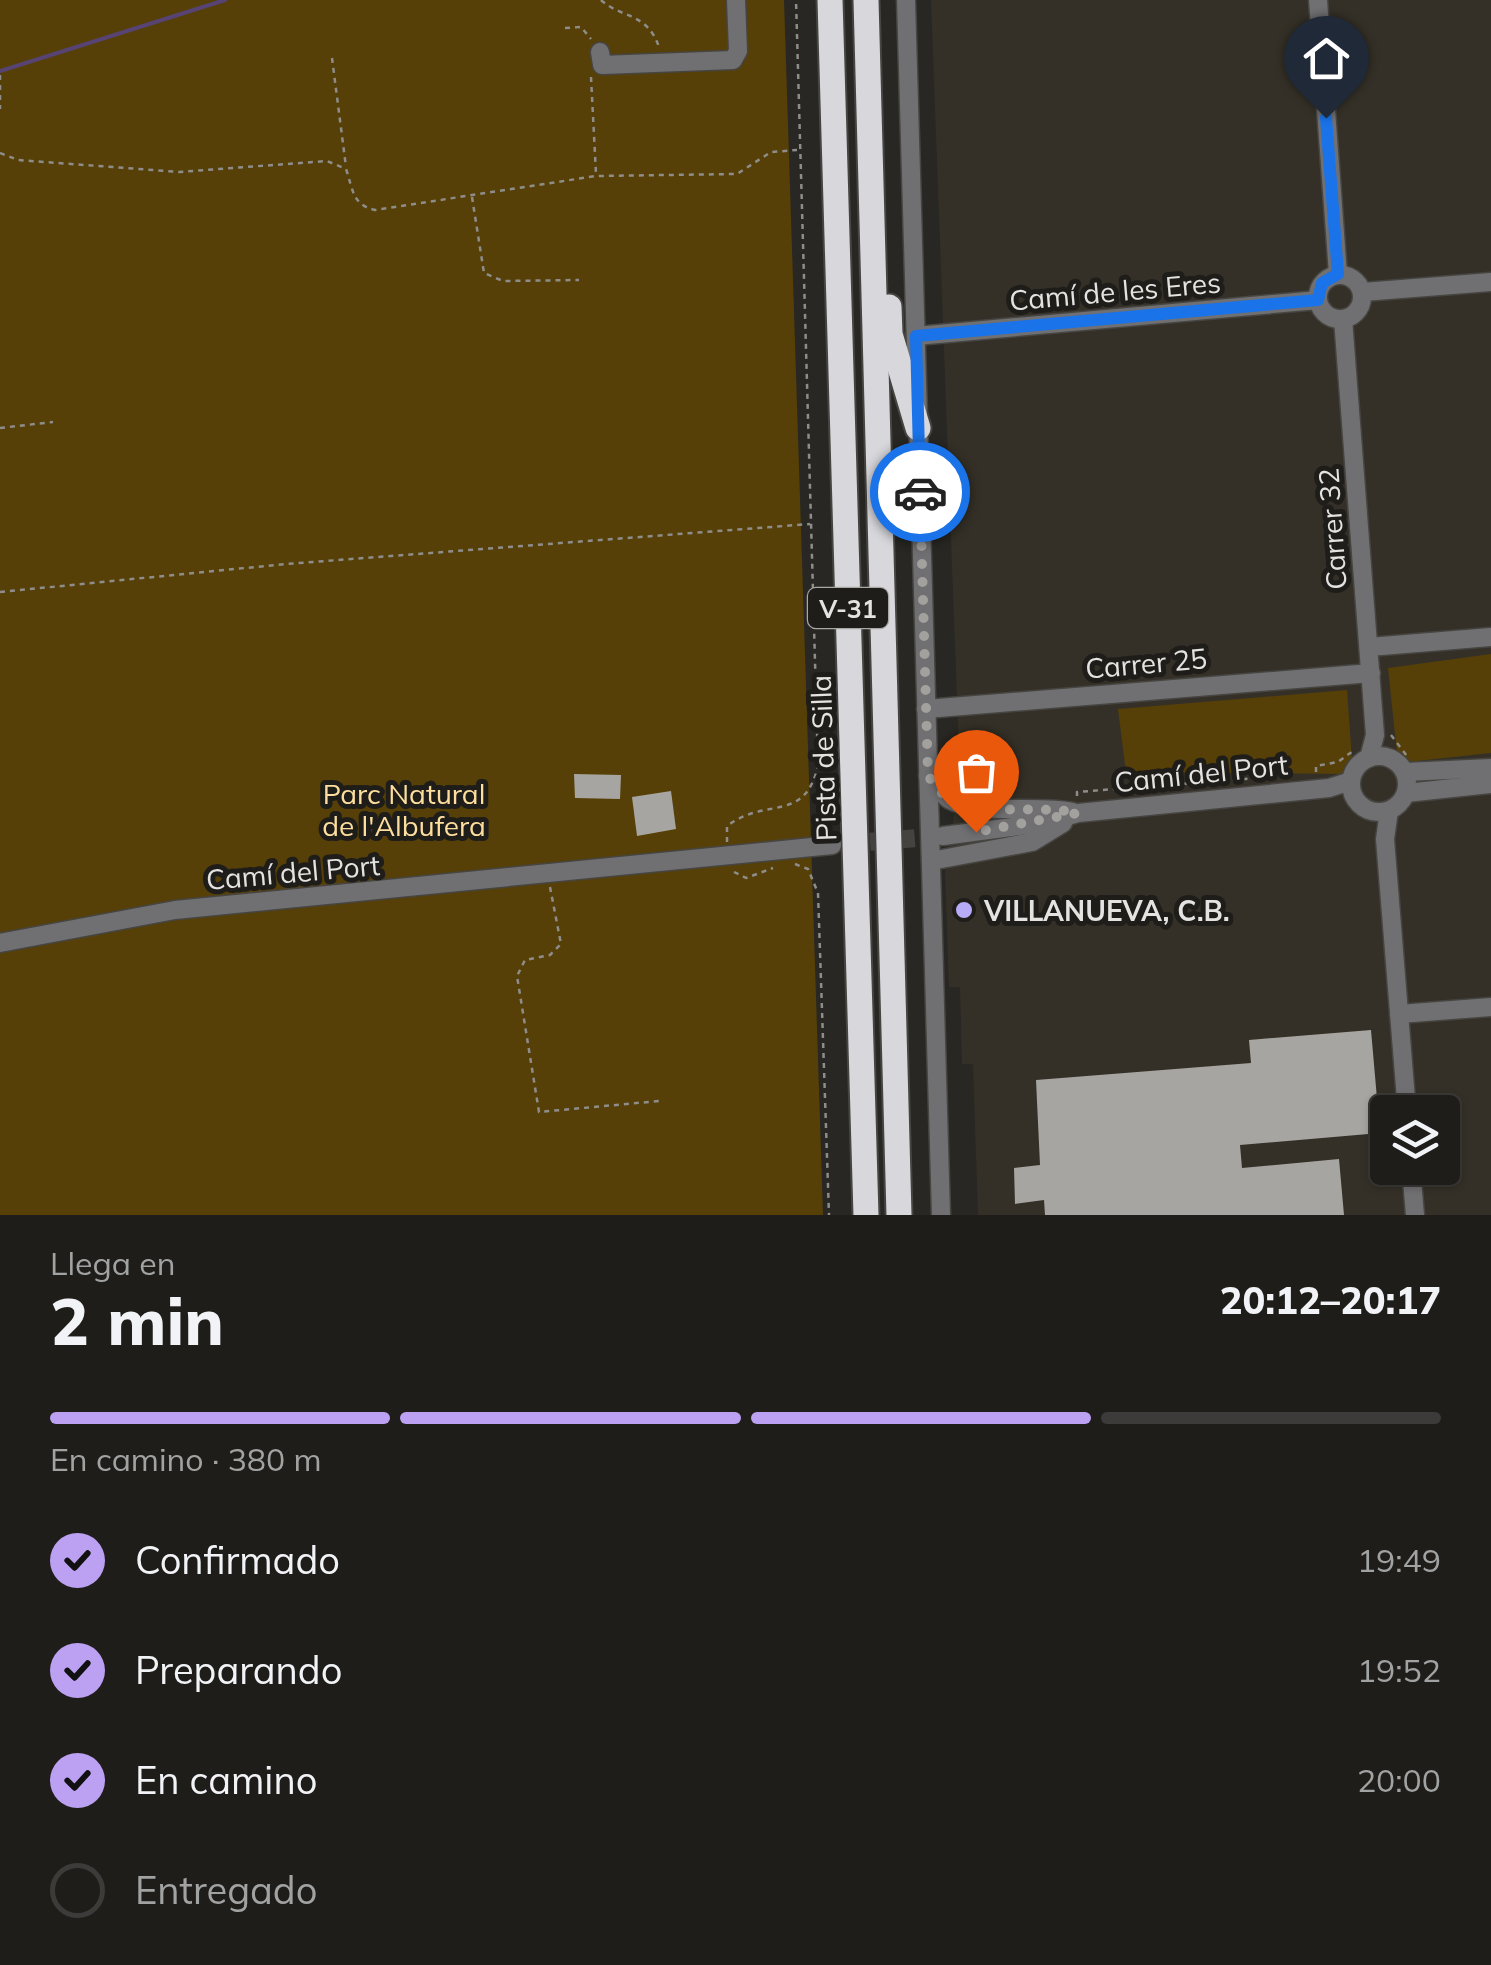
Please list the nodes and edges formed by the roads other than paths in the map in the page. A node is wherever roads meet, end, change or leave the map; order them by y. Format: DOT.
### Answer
graph roads {
  1 [pos="736,0"];
  2 [pos="830,0"];
  3 [pos="866,0"];
  4 [pos="906,0"];
  5 [pos="1318,0"];
  6 [pos="594,57"];
  7 [pos="872,168"];
  8 [pos="1338,274"];
  9 [pos="1491,282"];
  10 [pos="1362,292"];
  11 [pos="1318,300"];
  12 [pos="1343,319"];
  13 [pos="916,336"];
  14 [pos="918,428"];
  15 [pos="1491,637"];
  16 [pos="1368,647"];
  17 [pos="1370,672"];
  18 [pos="926,708"];
  19 [pos="1378,757"];
  20 [pos="1408,766"];
  21 [pos="1491,768"];
  22 [pos="928,776"];
  23 [pos="1491,784"];
  24 [pos="1352,789"];
  25 [pos="1406,793"];
  26 [pos="1380,811"];
  27 [pos="1078,813"];
  28 [pos="942,836"];
  29 [pos="832,845"];
  30 [pos="931,861"];
  31 [pos="0,944"];
  32 [pos="1491,1006"];
  33 [pos="1400,1014"];
  34 [pos="1406,1095"];
  35 [pos="1413,1185"];
  36 [pos="866,1215"];
  37 [pos="899,1215"];
  38 [pos="940,1215"];
  39 [pos="1415,1215"];
  1 -- 6 [label="street"];
  2 -- 36 [label="highway, Pista de Silla / V-31"];
  3 -- 7 [label="highway, V-31"];
  4 -- 13 [label="street"];
  5 -- 8 [label="street"];
  7 -- 14 [label="highway"];
  7 -- 37 [label="highway, V-31"];
  8 -- 10 [label="street"];
  8 -- 11 [label="street"];
  9 -- 10 [label="street"];
  10 -- 12 [label="street"];
  11 -- 12 [label="street"];
  11 -- 13 [label="street, Camí de les Eres"];
  12 -- 16 [label="street, Carrer 32"];
  13 -- 14 [label="street"];
  14 -- 18 [label="street"];
  15 -- 16 [label="street"];
  16 -- 17 [label="street, Carrer 32"];
  17 -- 18 [label="street, Carrer 25"];
  17 -- 19 [label="street, Carrer 32"];
  18 -- 22 [label="street"];
  19 -- 20 [label="street"];
  19 -- 24 [label="street"];
  20 -- 21 [label="street"];
  20 -- 25 [label="street"];
  22 -- 27 [label="street, Camí del Port"];
  22 -- 30 [label="street"];
  23 -- 25 [label="street"];
  24 -- 26 [label="street"];
  24 -- 27 [label="street, Camí del Port"];
  25 -- 26 [label="street"];
  26 -- 33 [label="street"];
  27 -- 28 [label="street, Camí del Port"];
  27 -- 30 [label="street, Camí del Port"];
  29 -- 31 [label="street, Camí del Port"];
  30 -- 38 [label="street"];
  32 -- 33 [label="street"];
  33 -- 34 [label="street"];
  35 -- 39 [label="street"];
}
